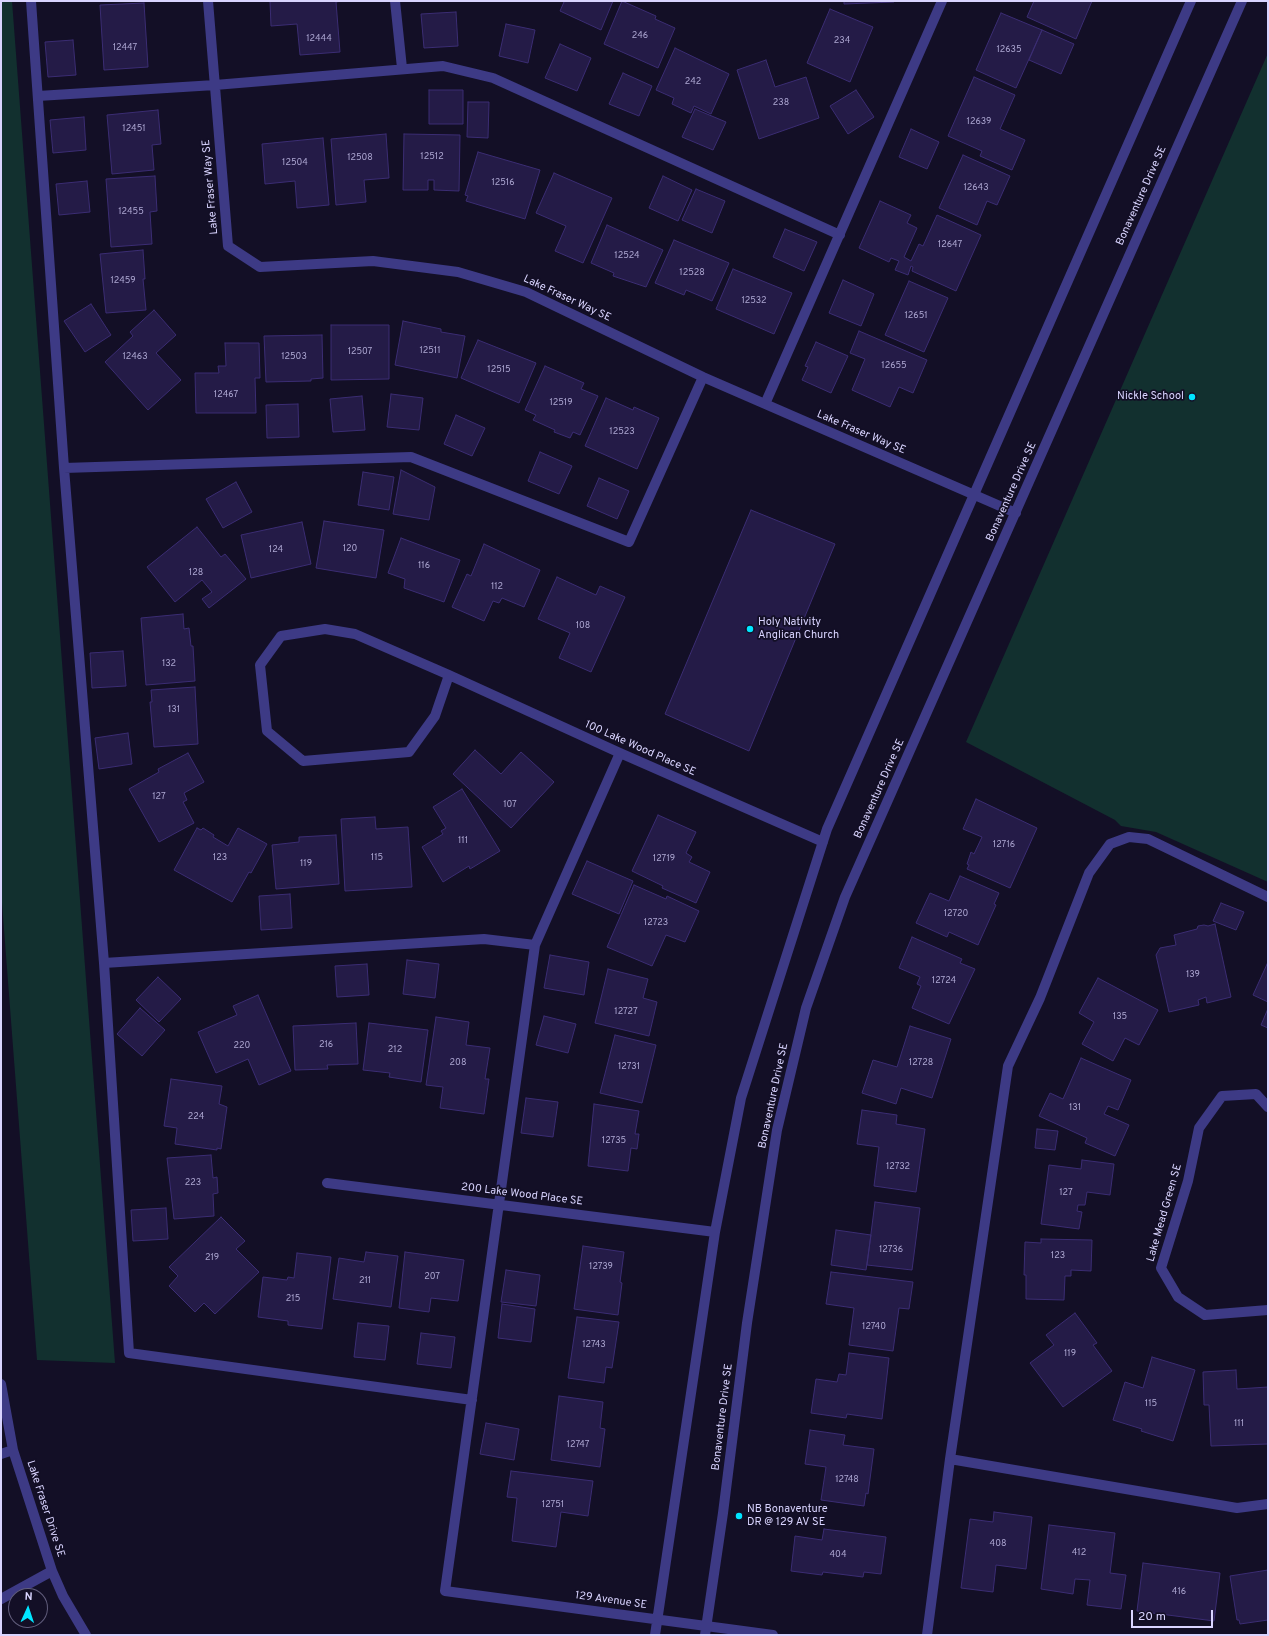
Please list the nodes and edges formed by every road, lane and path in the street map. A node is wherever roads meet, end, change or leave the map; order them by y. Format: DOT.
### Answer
graph roads {
  1 [pos="31,1"];
  2 [pos="208,1"];
  3 [pos="396,1"];
  4 [pos="942,1"];
  5 [pos="1192,1"];
  6 [pos="1242,1"];
  7 [pos="402,68"];
  8 [pos="215,85"];
  9 [pos="38,96"];
  10 [pos="840,235"];
  11 [pos="703,377"];
  12 [pos="765,404"];
  13 [pos="64,468"];
  14 [pos="974,494"];
  15 [pos="1016,513"];
  16 [pos="449,675"];
  17 [pos="620,753"];
  18 [pos="823,842"];
  19 [pos="1268,897"];
  20 [pos="535,945"];
  21 [pos="104,963"];
  22 [pos="1268,1107"];
  23 [pos="327,1183"];
  24 [pos="498,1204"];
  25 [pos="715,1232"];
  26 [pos="1268,1310"];
  27 [pos="1,1384"];
  28 [pos="472,1400"];
  29 [pos="13,1450"];
  30 [pos="1,1454"];
  31 [pos="950,1459"];
  32 [pos="1268,1504"];
  33 [pos="52,1571"];
  34 [pos="1,1598"];
  35 [pos="656,1619"];
  36 [pos="706,1631"];
  37 [pos="86,1635"];
  38 [pos="654,1635"];
  39 [pos="773,1635"];
  40 [pos="927,1635"];
  1 -- 9 [label="street"];
  2 -- 8 [label="street, Lake Fraser Way SE"];
  3 -- 7 [label="street"];
  4 -- 10 [label="street"];
  5 -- 14 [label="street"];
  6 -- 15 [label="street, Bonaventure Drive SE"];
  7 -- 8 [label="street"];
  7 -- 10 [label="street"];
  8 -- 9 [label="street"];
  8 -- 11 [label="street, Lake Fraser Way SE"];
  9 -- 13 [label="street"];
  10 -- 12 [label="street"];
  11 -- 12 [label="street, Lake Fraser Way SE"];
  11 -- 13 [label="street"];
  12 -- 14 [label="street, Lake Fraser Way SE"];
  13 -- 21 [label="street"];
  14 -- 15 [label="street, Lake Fraser Way SE"];
  14 -- 18 [label="street"];
  15 -- 36 [label="street, Bonaventure Drive SE"];
  16 -- 16 [label="street, 100 Lake Wood Place SE"];
  16 -- 17 [label="street, 100 Lake Wood Place SE"];
  17 -- 18 [label="street, 100 Lake Wood Place SE"];
  17 -- 20 [label="street"];
  18 -- 25 [label="street"];
  19 -- 31 [label="street"];
  20 -- 21 [label="street"];
  20 -- 24 [label="street"];
  21 -- 28 [label="street"];
  22 -- 26 [label="street, Lake Mead Green SE"];
  23 -- 24 [label="street, 200 Lake Wood Place SE"];
  24 -- 25 [label="street, 200 Lake Wood Place SE"];
  24 -- 28 [label="street"];
  25 -- 35 [label="street"];
  27 -- 29 [label="street, Lake Fraser Drive SE"];
  28 -- 35 [label="street, 129 Avenue SE"];
  29 -- 30 [label="street"];
  29 -- 33 [label="street, Lake Fraser Drive SE"];
  31 -- 32 [label="street"];
  31 -- 40 [label="street"];
  33 -- 34 [label="street"];
  33 -- 37 [label="street, Lake Fraser Drive SE"];
  35 -- 36 [label="street, 129 Avenue SE"];
  35 -- 38 [label="street"];
  36 -- 39 [label="street, 129 Avenue SE"];
}
